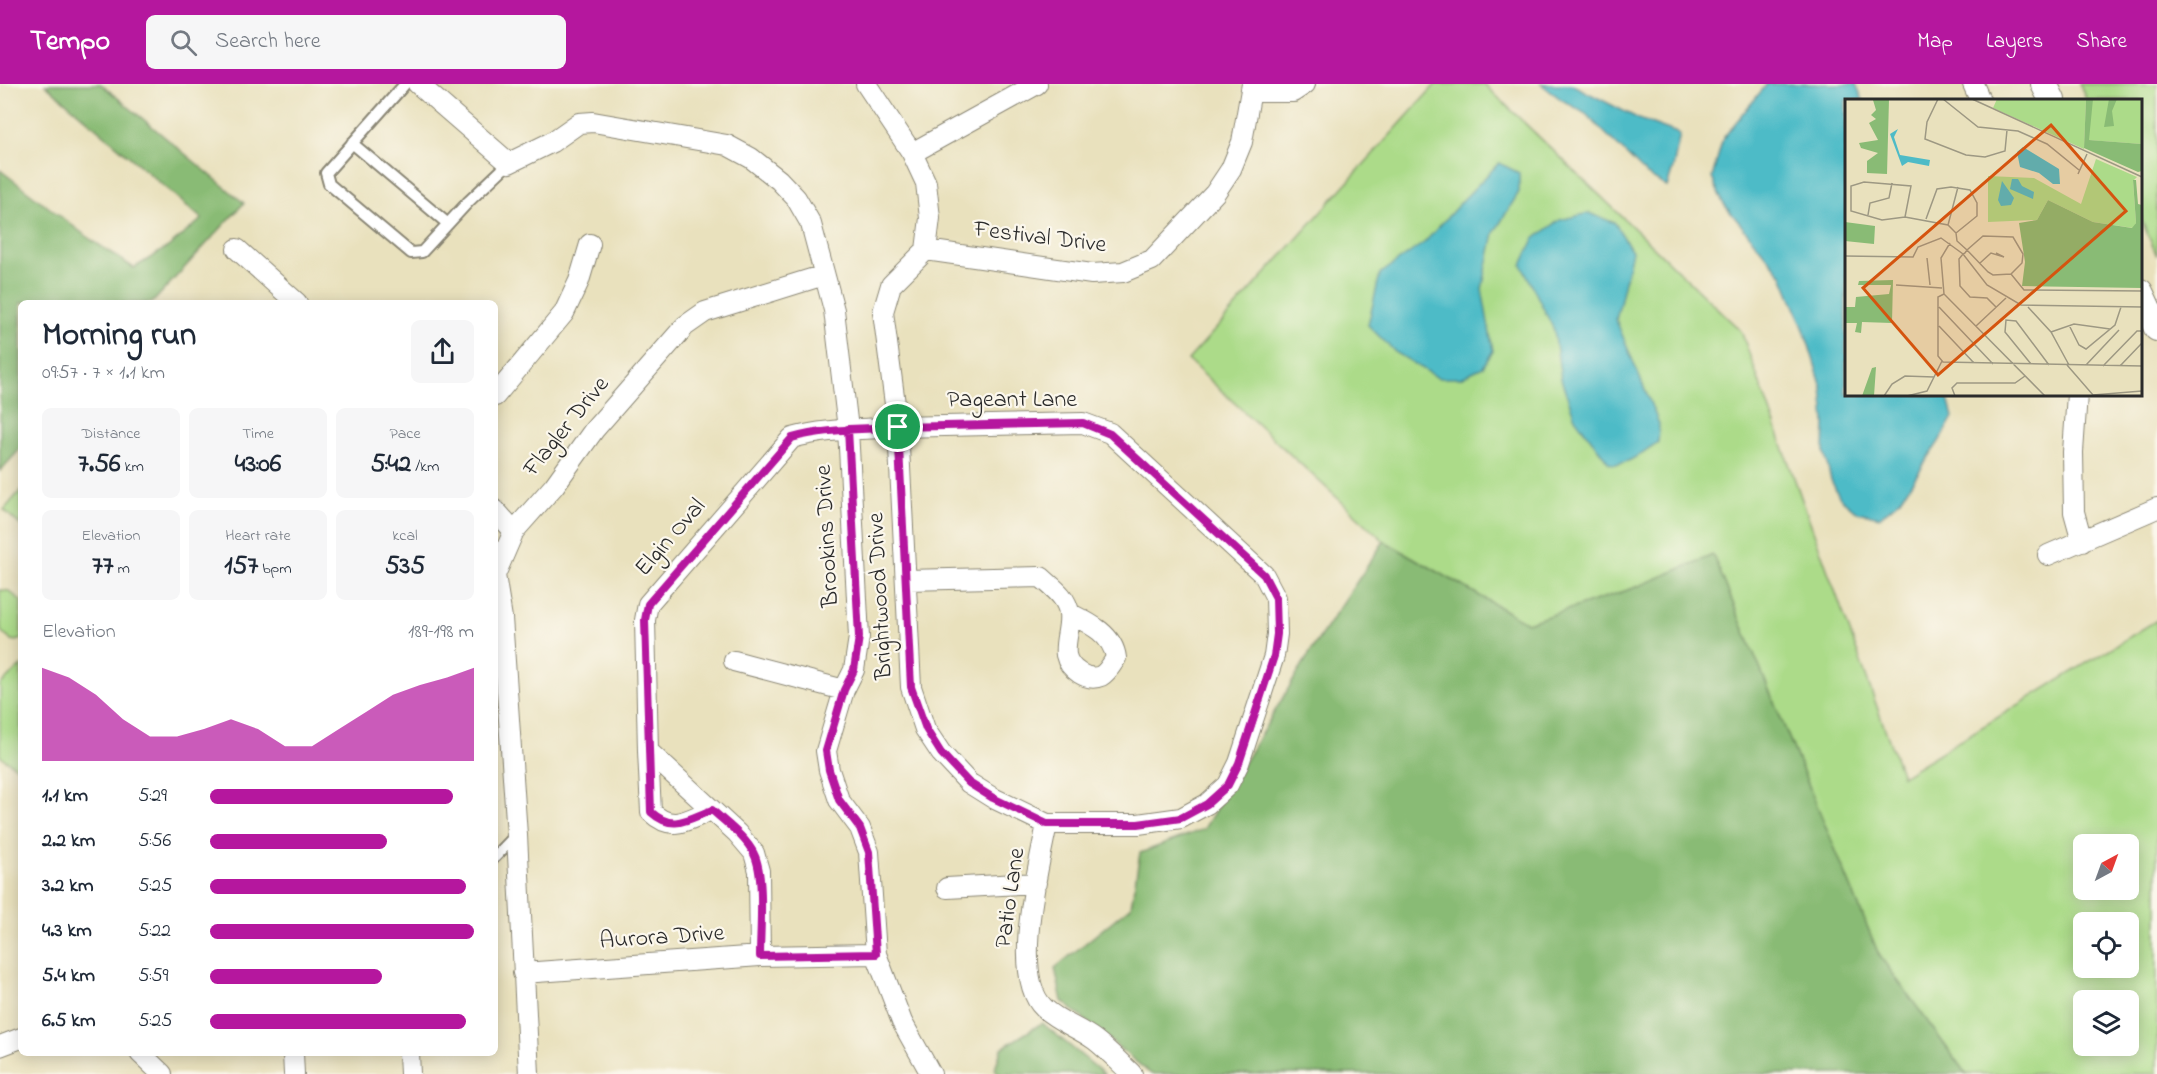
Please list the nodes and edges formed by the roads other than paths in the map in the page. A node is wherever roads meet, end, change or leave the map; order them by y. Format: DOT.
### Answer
graph roads {
  1 [pos="405,84"];
  2 [pos="418,84"];
  3 [pos="866,84"];
  4 [pos="1037,84"];
  5 [pos="1305,84"];
  6 [pos="1972,84"];
  7 [pos="2044,84"];
  8 [pos="1252,88"];
  9 [pos="1980,99"];
  10 [pos="2052,99"];
  11 [pos="352,143"];
  12 [pos="912,153"];
  13 [pos="509,163"];
  14 [pos="448,224"];
  15 [pos="590,244"];
  16 [pos="237,249"];
  17 [pos="926,250"];
  18 [pos="824,275"];
  19 [pos="2142,296"];
  20 [pos="294,300"];
  21 [pos="2157,327"];
  22 [pos="498,392"];
  23 [pos="2077,396"];
  24 [pos="898,427"];
  25 [pos="848,429"];
  26 [pos="2157,508"];
  27 [pos="498,513"];
  28 [pos="514,531"];
  29 [pos="2082,541"];
  30 [pos="2048,555"];
  31 [pos="498,568"];
  32 [pos="1264,575"];
  33 [pos="906,580"];
  34 [pos="498,593"];
  35 [pos="1069,613"];
  36 [pos="734,661"];
  37 [pos="844,690"];
  38 [pos="648,751"];
  39 [pos="712,810"];
  40 [pos="1047,824"];
  41 [pos="517,835"];
  42 [pos="498,854"];
  43 [pos="1036,883"];
  44 [pos="947,888"];
  45 [pos="876,954"];
  46 [pos="760,956"];
  47 [pos="523,974"];
  48 [pos="18,1039"];
  49 [pos="0,1046"];
  50 [pos="143,1056"];
  51 [pos="293,1056"];
  52 [pos="409,1056"];
  53 [pos="162,1074"];
  54 [pos="294,1074"];
  55 [pos="410,1074"];
  56 [pos="529,1074"];
  57 [pos="931,1074"];
  58 [pos="1132,1074"];
  1 -- 11 [label="lane"];
  2 -- 13 [label="street"];
  3 -- 12 [label="street"];
  4 -- 12 [label="street"];
  5 -- 8 [label="street"];
  6 -- 9 [label="street"];
  7 -- 10 [label="street"];
  8 -- 17 [label="street, Festival Drive"];
  11 -- 14 [label="lane"];
  11 -- 14 [label="lane"];
  12 -- 17 [label="street"];
  13 -- 14 [label="lane"];
  13 -- 18 [label="street, Brookins Drive"];
  15 -- 22 [label="street"];
  16 -- 20 [label="street"];
  17 -- 24 [label="street, Brightwood Drive"];
  18 -- 25 [label="street, Brookins Drive"];
  18 -- 28 [label="street, Flagler Drive"];
  19 -- 21 [label="street"];
  23 -- 29 [label="street"];
  24 -- 25 [label="street, Pageant Lane"];
  24 -- 32 [label="street, Pageant Lane"];
  24 -- 33 [label="street, Brightwood Drive"];
  25 -- 37 [label="street, Brookins Drive"];
  25 -- 38 [label="street, Elgin Oval"];
  26 -- 29 [label="street"];
  27 -- 28 [label="street"];
  28 -- 31 [label="street, Flagler Drive"];
  29 -- 30 [label="street"];
  32 -- 40 [label="street, Brightwood Drive"];
  33 -- 35 [label="street"];
  33 -- 40 [label="street, Brightwood Drive"];
  34 -- 41 [label="street, Flagler Drive"];
  36 -- 37 [label="street"];
  37 -- 45 [label="street, Brookins Drive"];
  38 -- 39 [label="street"];
  38 -- 39 [label="street, Elgin Oval"];
  39 -- 46 [label="street"];
  40 -- 43 [label="street, Patio Lane"];
  41 -- 42 [label="lane"];
  41 -- 47 [label="street, Flagler Drive"];
  43 -- 44 [label="street"];
  43 -- 58 [label="street, Patio Lane"];
  45 -- 46 [label="street, Aurora Drive"];
  45 -- 57 [label="street, Brookins Drive"];
  46 -- 47 [label="street, Aurora Drive"];
  47 -- 56 [label="street, Flagler Drive"];
  48 -- 49 [label="street"];
  50 -- 53 [label="street"];
  51 -- 54 [label="street"];
  52 -- 55 [label="street"];
}
